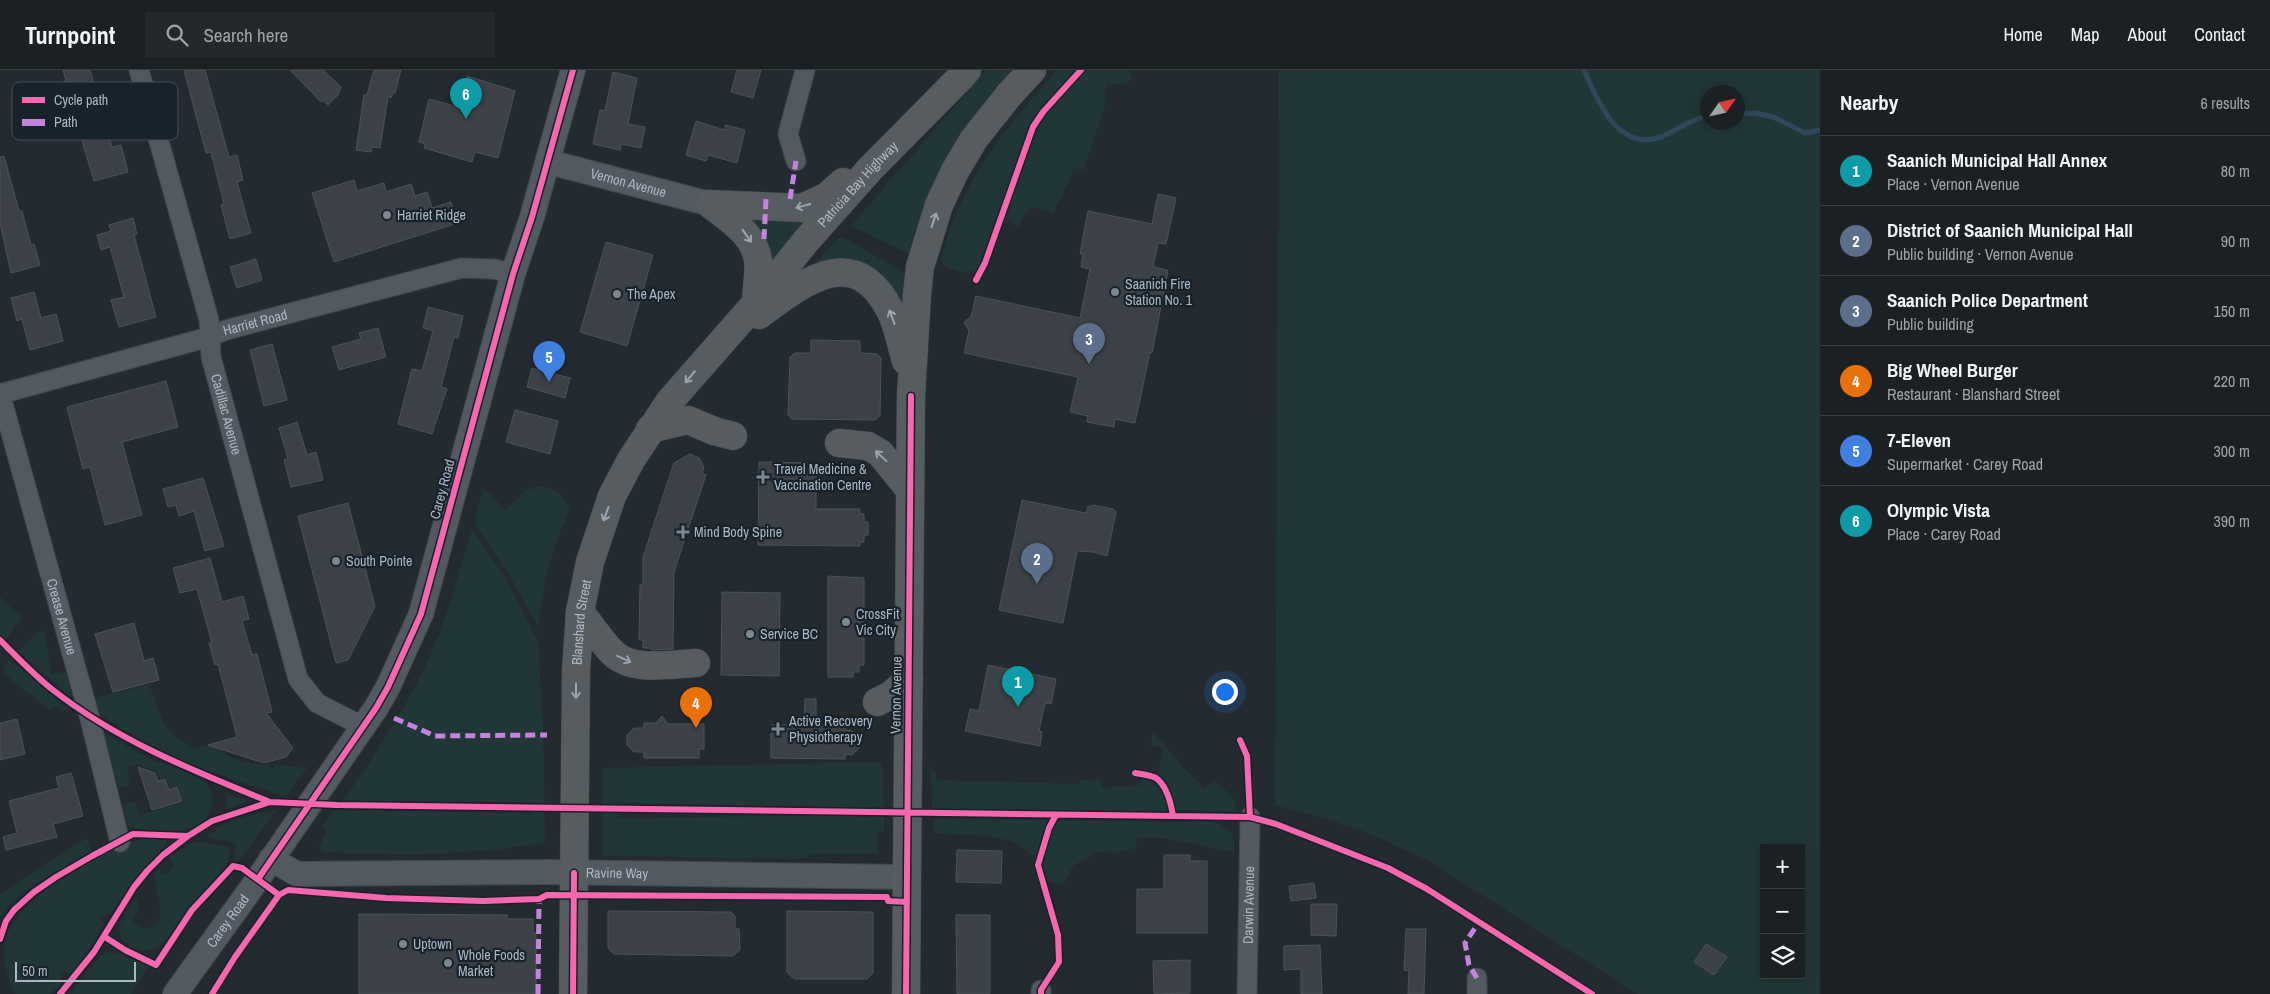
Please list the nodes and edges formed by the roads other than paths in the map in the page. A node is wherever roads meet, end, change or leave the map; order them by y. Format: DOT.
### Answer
graph roads {
  1 [pos="573,70"];
  2 [pos="805,70"];
  3 [pos="1032,70"];
  4 [pos="964,73"];
  5 [pos="159,140"];
  6 [pos="796,160"];
  7 [pos="549,162"];
  8 [pos="710,204"];
  9 [pos="513,274"];
  10 [pos="756,303"];
  11 [pos="209,338"];
  12 [pos="723,341"];
  13 [pos="912,380"];
  14 [pos="0,394"];
  15 [pos="650,429"];
  16 [pos="733,436"];
  17 [pos="839,443"];
  18 [pos="910,490"];
  19 [pos="580,612"];
  20 [pos="696,664"];
  21 [pos="909,679"];
  22 [pos="877,702"];
  23 [pos="364,727"];
  24 [pos="1250,818"];
  25 [pos="120,842"];
  26 [pos="276,852"];
  27 [pos="574,873"];
  28 [pos="908,877"];
  29 [pos="176,994"];
  30 [pos="573,994"];
  31 [pos="906,994"];
  32 [pos="1247,994"];
  1 -- 7 [label="street, Carey Road"];
  2 -- 6 [label="street"];
  13 -- 3 [label="highway, Vernon Avenue, one-way"];
  4 -- 8 [label="highway, one-way"];
  4 -- 10 [label="highway, Patricia Bay Highway"];
  5 -- 11 [label="street, Cadillac Avenue"];
  7 -- 8 [label="street, Vernon Avenue"];
  7 -- 9 [label="street, Carey Road"];
  8 -- 10 [label="highway, one-way"];
  9 -- 11 [label="street, Harriet Road"];
  9 -- 23 [label="street, Carey Road"];
  10 -- 12 [label="highway, Blanshard Street"];
  11 -- 14 [label="street, Harriet Road"];
  11 -- 23 [label="street, Cadillac Avenue"];
  13 -- 12 [label="highway, one-way"];
  12 -- 15 [label="highway, Blanshard Street, one-way"];
  13 -- 18 [label="highway, Vernon Avenue"];
  14 -- 25 [label="street, Crease Avenue"];
  15 -- 16 [label="highway"];
  15 -- 19 [label="highway, Blanshard Street, one-way"];
  18 -- 17 [label="highway, one-way"];
  18 -- 21 [label="highway, Vernon Avenue"];
  19 -- 20 [label="highway, one-way"];
  19 -- 27 [label="highway, Blanshard Street, one-way"];
  21 -- 22 [label="highway"];
  21 -- 28 [label="highway, Vernon Avenue"];
  23 -- 26 [label="street, Carey Road"];
  24 -- 32 [label="street, Darwin Avenue"];
  26 -- 27 [label="street, Ravine Way"];
  26 -- 29 [label="street, Carey Road"];
  27 -- 28 [label="street, Ravine Way"];
  27 -- 30 [label="highway, Blanshard Street"];
  28 -- 31 [label="highway, Vernon Avenue"];
}
